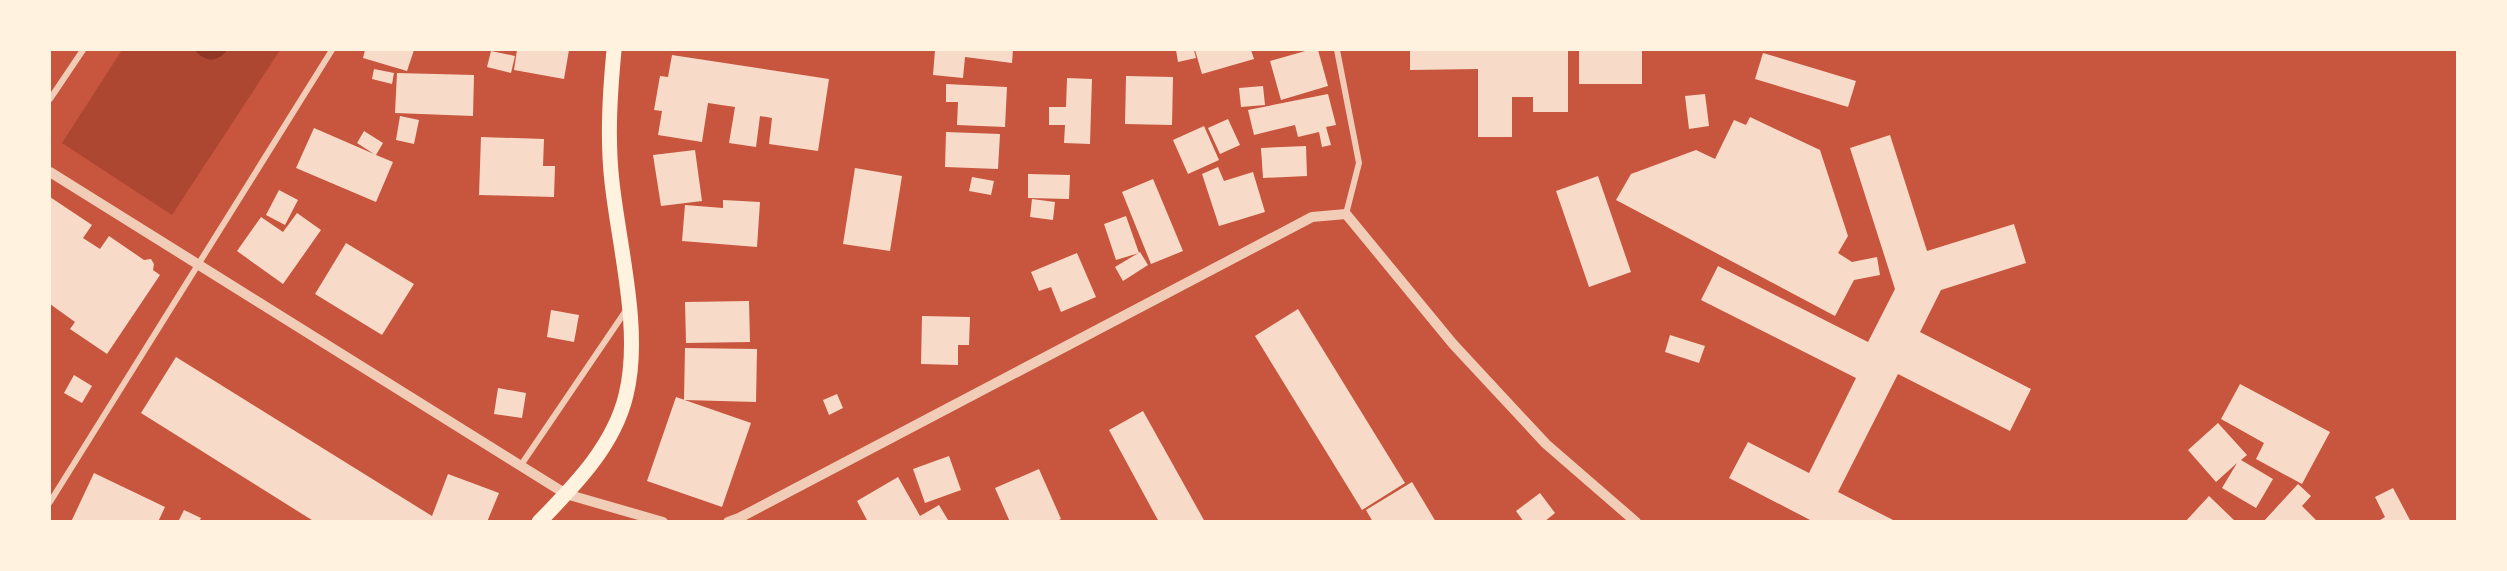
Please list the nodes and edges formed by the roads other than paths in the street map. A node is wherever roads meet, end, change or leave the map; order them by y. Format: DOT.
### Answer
graph roads {
  1 [pos="83,50"];
  2 [pos="332,50"];
  3 [pos="614,50"];
  4 [pos="1337,50"];
  5 [pos="50,99"];
  6 [pos="50,172"];
  7 [pos="1346,214"];
  8 [pos="197,265"];
  9 [pos="629,306"];
  10 [pos="521,465"];
  11 [pos="567,494"];
  12 [pos="50,502"];
  13 [pos="539,522"];
  14 [pos="663,522"];
  15 [pos="728,522"];
  16 [pos="1636,522"];
  1 -- 5 [label="street"];
  2 -- 8 [label="street"];
  3 -- 9 [label="main road"];
  4 -- 7 [label="street"];
  6 -- 8 [label="street"];
  7 -- 15 [label="street"];
  7 -- 16 [label="street"];
  8 -- 10 [label="street"];
  8 -- 12 [label="street"];
  9 -- 10 [label="street"];
  9 -- 11 [label="main road"];
  10 -- 11 [label="street"];
  11 -- 13 [label="main road"];
  11 -- 14 [label="street"];
}
